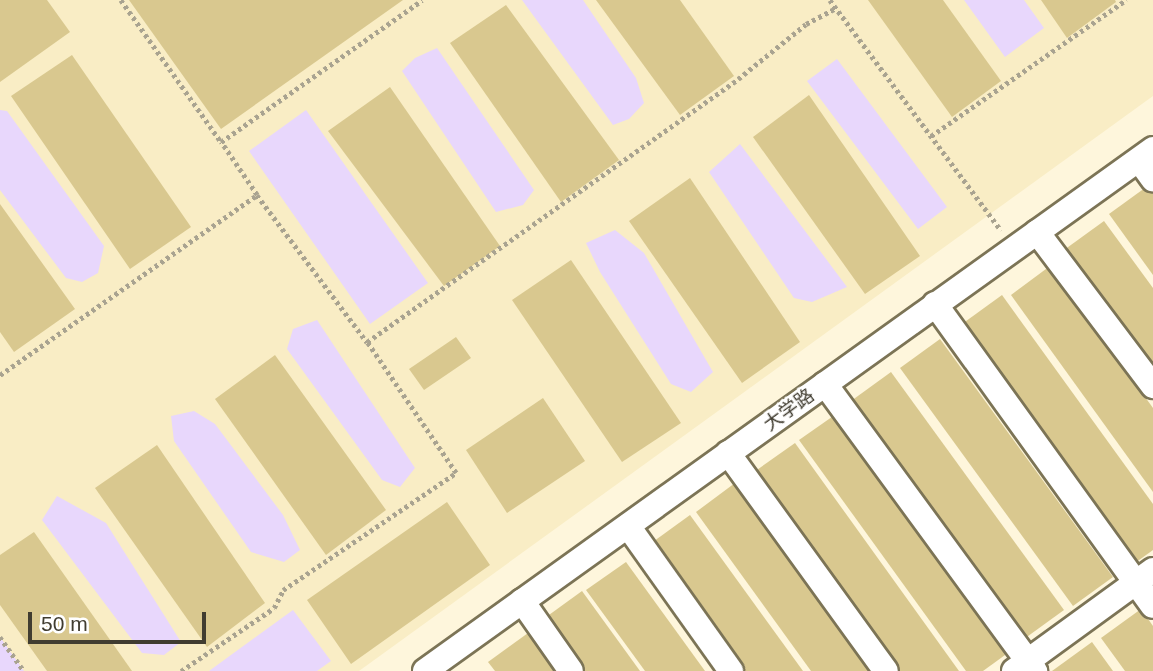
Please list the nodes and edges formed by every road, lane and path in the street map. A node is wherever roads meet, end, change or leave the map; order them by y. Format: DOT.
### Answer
graph roads {
  1 [pos="121,0"];
  2 [pos="422,0"];
  3 [pos="830,0"];
  4 [pos="1125,0"];
  5 [pos="836,8"];
  6 [pos="931,136"];
  7 [pos="221,142"];
  8 [pos="1148,163"];
  9 [pos="257,195"];
  10 [pos="1037,232"];
  11 [pos="1014,248"];
  12 [pos="935,304"];
  13 [pos="367,342"];
  14 [pos="0,374"];
  15 [pos="825,384"];
  16 [pos="1153,386"];
  17 [pos="728,453"];
  18 [pos="628,526"];
  19 [pos="1145,576"];
  20 [pos="522,601"];
  21 [pos="1153,606"];
  22 [pos="0,637"];
  23 [pos="1025,668"];
  24 [pos="24,671"];
  25 [pos="181,671"];
  26 [pos="425,671"];
  27 [pos="571,671"];
  28 [pos="730,671"];
  29 [pos="886,671"];
  1 -- 7 [label="path"];
  2 -- 7 [label="path"];
  3 -- 5 [label="path"];
  4 -- 6 [label="path"];
  5 -- 6 [label="path"];
  5 -- 13 [label="path"];
  6 -- 11 [label="path"];
  7 -- 9 [label="path"];
  8 -- 10 [label="street, 大学路"];
  9 -- 13 [label="path"];
  9 -- 14 [label="path"];
  10 -- 11 [label="street, 大学路"];
  10 -- 16 [label="street"];
  11 -- 12 [label="street, 大学路"];
  12 -- 15 [label="street, 大学路"];
  12 -- 19 [label="street"];
  13 -- 25 [label="path"];
  15 -- 17 [label="street, 大学路"];
  15 -- 23 [label="street"];
  17 -- 18 [label="street, 大学路"];
  17 -- 29 [label="street"];
  18 -- 20 [label="street, 大学路"];
  18 -- 28 [label="street"];
  19 -- 21 [label="street"];
  19 -- 23 [label="street"];
  20 -- 26 [label="street, 大学路"];
  20 -- 27 [label="street"];
  22 -- 24 [label="path"];
}
